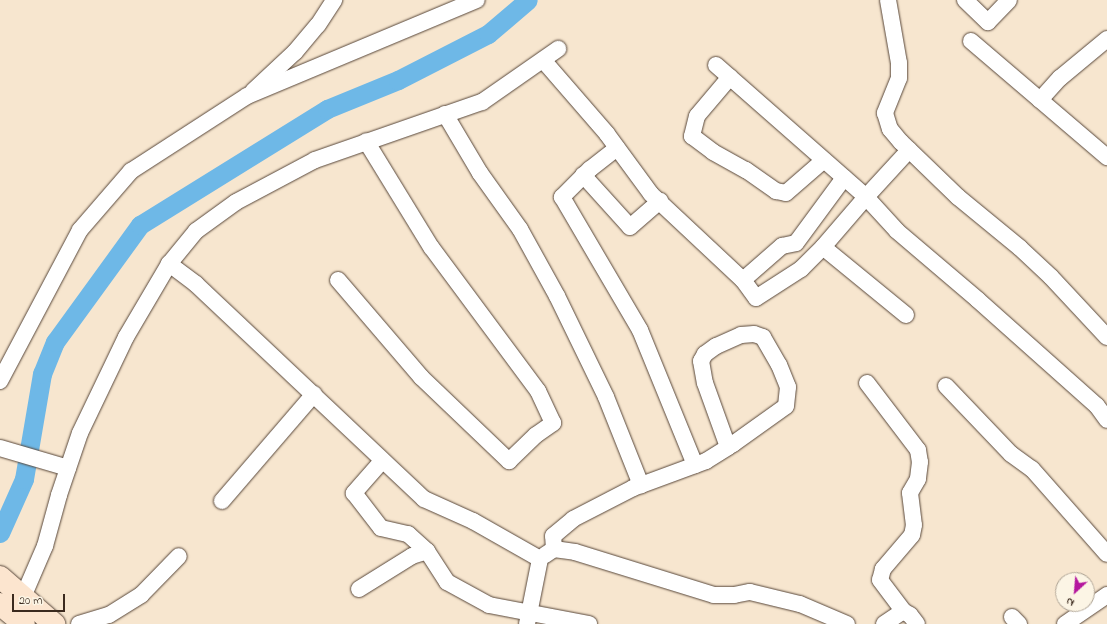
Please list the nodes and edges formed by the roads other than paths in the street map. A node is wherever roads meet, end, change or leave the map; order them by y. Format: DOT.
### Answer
graph roads {
  1 [pos="334,0"];
  2 [pos="477,0"];
  3 [pos="888,0"];
  4 [pos="965,0"];
  5 [pos="1009,0"];
  6 [pos="1107,39"];
  7 [pos="971,41"];
  8 [pos="558,49"];
  9 [pos="543,60"];
  10 [pos="716,65"];
  11 [pos="730,77"];
  12 [pos="248,96"];
  13 [pos="1040,100"];
  14 [pos="445,114"];
  15 [pos="366,142"];
  16 [pos="617,148"];
  17 [pos="909,150"];
  18 [pos="1107,157"];
  19 [pos="824,160"];
  20 [pos="584,175"];
  21 [pos="844,178"];
  22 [pos="866,197"];
  23 [pos="660,201"];
  24 [pos="823,247"];
  25 [pos="169,264"];
  26 [pos="338,280"];
  27 [pos="743,280"];
  28 [pos="906,315"];
  29 [pos="1107,336"];
  30 [pos="0,381"];
  31 [pos="867,383"];
  32 [pos="946,386"];
  33 [pos="314,394"];
  34 [pos="1107,420"];
  35 [pos="728,447"];
  36 [pos="4,449"];
  37 [pos="382,461"];
  38 [pos="696,465"];
  39 [pos="68,468"];
  40 [pos="640,485"];
  41 [pos="222,501"];
  42 [pos="554,549"];
  43 [pos="427,551"];
  44 [pos="1107,554"];
  45 [pos="179,556"];
  46 [pos="540,559"];
  47 [pos="0,578"];
  48 [pos="359,589"];
  49 [pos="1107,595"];
  50 [pos="23,597"];
  51 [pos="0,604"];
  52 [pos="903,611"];
  53 [pos="529,618"];
  54 [pos="24,624"];
  55 [pos="54,624"];
  56 [pos="79,624"];
  57 [pos="589,624"];
  58 [pos="847,624"];
  59 [pos="884,624"];
  60 [pos="917,624"];
  61 [pos="1065,624"];
  1 -- 12 [label="street"];
  2 -- 12 [label="street"];
  3 -- 17 [label="street"];
  4 -- 5 [label="street"];
  6 -- 13 [label="street"];
  7 -- 13 [label="street"];
  8 -- 9 [label="street"];
  9 -- 14 [label="street"];
  9 -- 16 [label="street"];
  10 -- 11 [label="street"];
  11 -- 19 [label="street"];
  11 -- 19 [label="street"];
  12 -- 30 [label="street"];
  13 -- 18 [label="street"];
  14 -- 15 [label="street"];
  14 -- 40 [label="street"];
  15 -- 25 [label="street"];
  15 -- 26 [label="street"];
  16 -- 20 [label="street"];
  16 -- 23 [label="street"];
  17 -- 22 [label="street"];
  17 -- 29 [label="street"];
  19 -- 21 [label="street"];
  20 -- 23 [label="street"];
  20 -- 38 [label="street"];
  21 -- 22 [label="street"];
  21 -- 27 [label="street"];
  22 -- 24 [label="street"];
  22 -- 34 [label="street"];
  23 -- 27 [label="street"];
  24 -- 27 [label="street"];
  24 -- 28 [label="street"];
  25 -- 33 [label="street"];
  25 -- 39 [label="street"];
  31 -- 52 [label="street"];
  32 -- 44 [label="street"];
  33 -- 37 [label="street"];
  33 -- 41 [label="street"];
  35 -- 35 [label="street"];
  35 -- 38 [label="street"];
  36 -- 39 [label="street"];
  37 -- 43 [label="street"];
  37 -- 46 [label="street"];
  38 -- 40 [label="street"];
  39 -- 50 [label="street"];
  40 -- 42 [label="street"];
  42 -- 46 [label="street"];
  42 -- 58 [label="street"];
  43 -- 48 [label="street"];
  43 -- 53 [label="street"];
  45 -- 56 [label="street"];
  46 -- 53 [label="street"];
  47 -- 50 [label="main road"];
  49 -- 61 [label="street"];
  50 -- 55 [label="main road"];
  51 -- 54 [label="main road"];
  52 -- 59 [label="street"];
  52 -- 60 [label="street"];
  53 -- 57 [label="street"];
}
